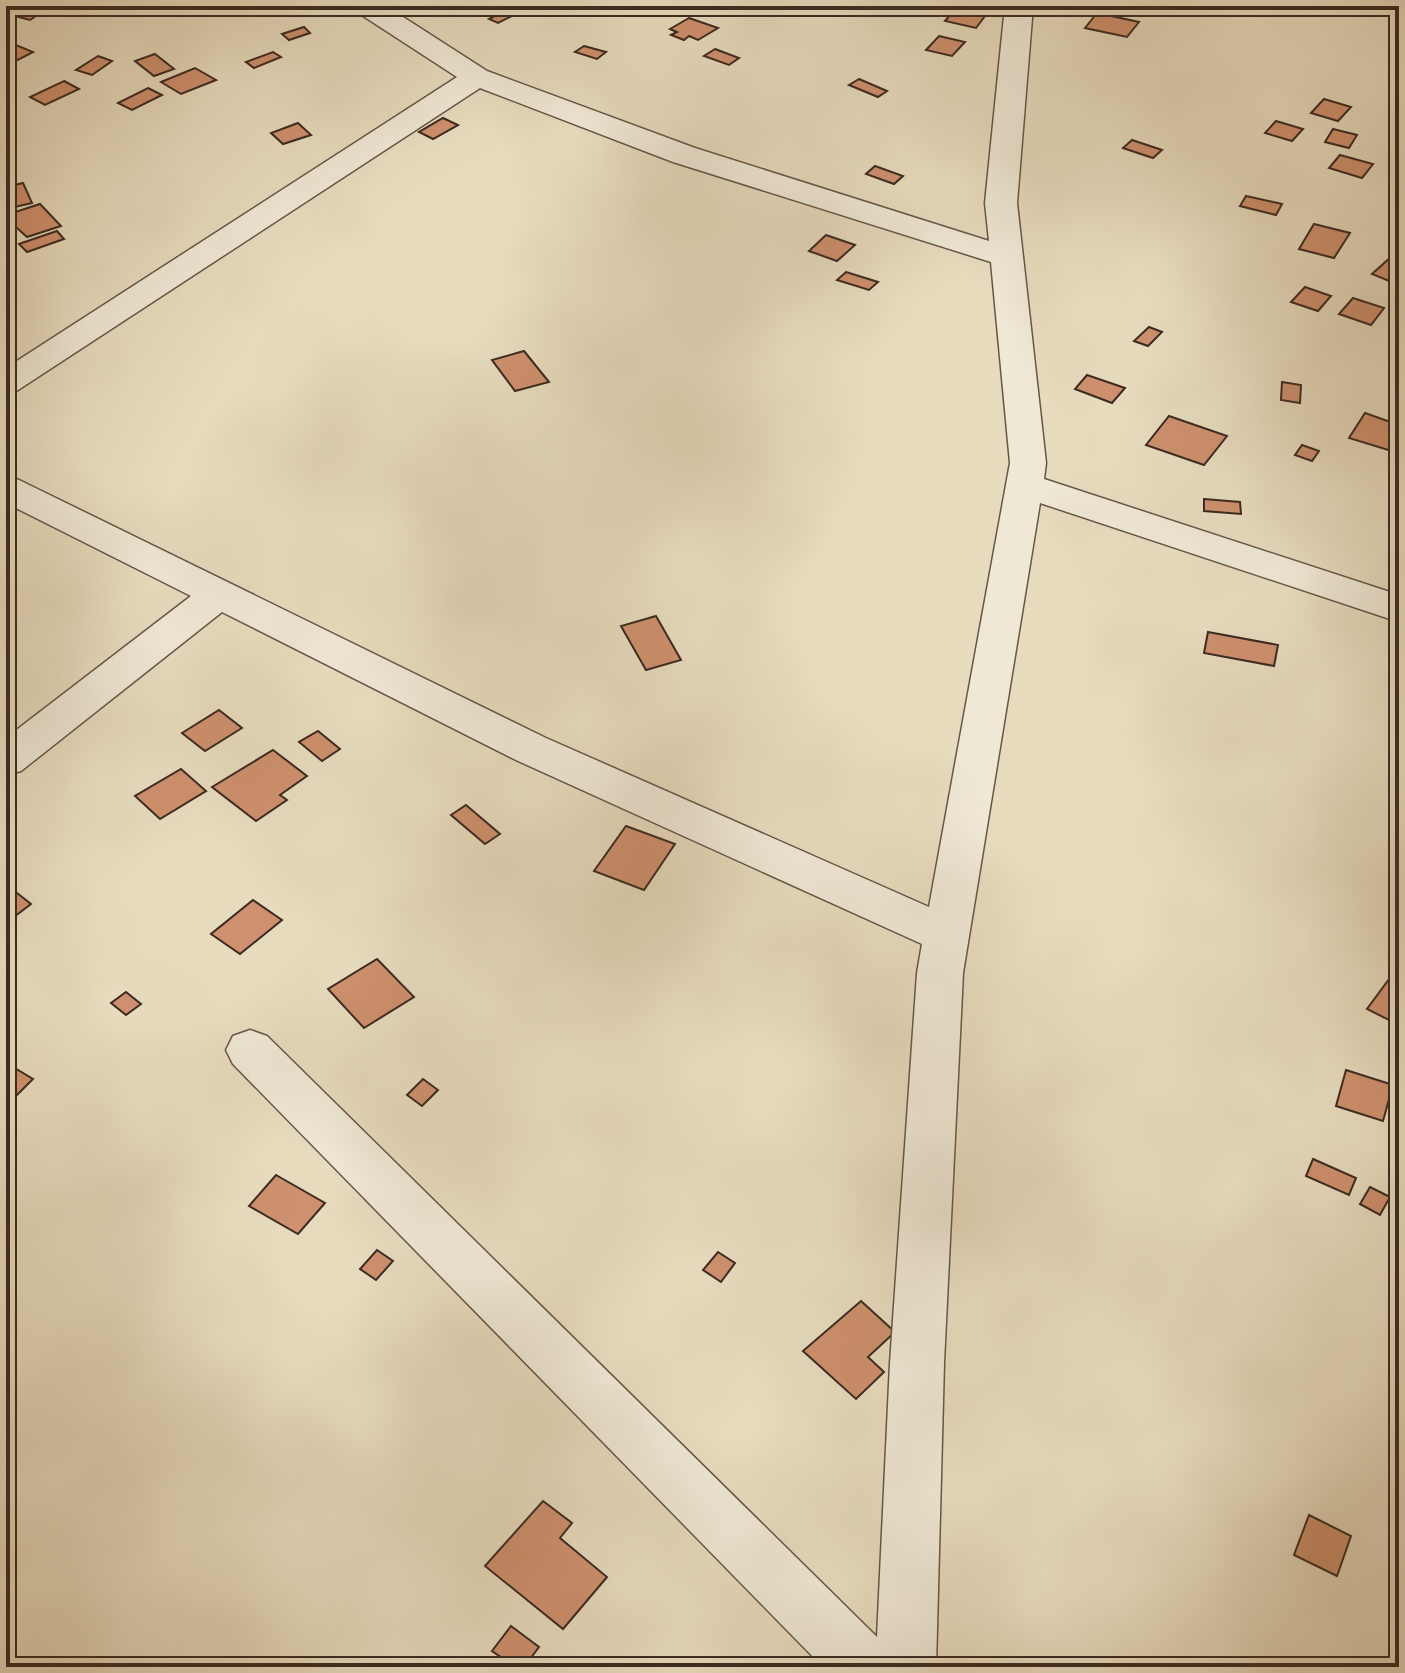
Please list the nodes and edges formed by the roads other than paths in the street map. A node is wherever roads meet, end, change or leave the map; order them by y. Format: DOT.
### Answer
graph roads {
  1 [pos="367,6"];
  2 [pos="1019,6"];
  3 [pos="477,77"];
  4 [pos="1007,257"];
  5 [pos="6,383"];
  6 [pos="1024,485"];
  7 [pos="6,488"];
  8 [pos="219,594"];
  9 [pos="1399,609"];
  10 [pos="6,760"];
  11 [pos="947,935"];
  12 [pos="250,1050"];
  13 [pos="865,1667"];
  14 [pos="906,1667"];
  1 -- 3 [label="street"];
  2 -- 4 [label="street"];
  3 -- 4 [label="street"];
  3 -- 5 [label="street"];
  4 -- 6 [label="street"];
  6 -- 9 [label="street"];
  6 -- 11 [label="street"];
  7 -- 8 [label="street"];
  8 -- 10 [label="street"];
  8 -- 11 [label="street"];
  11 -- 14 [label="street"];
  12 -- 13 [label="street"];
}
